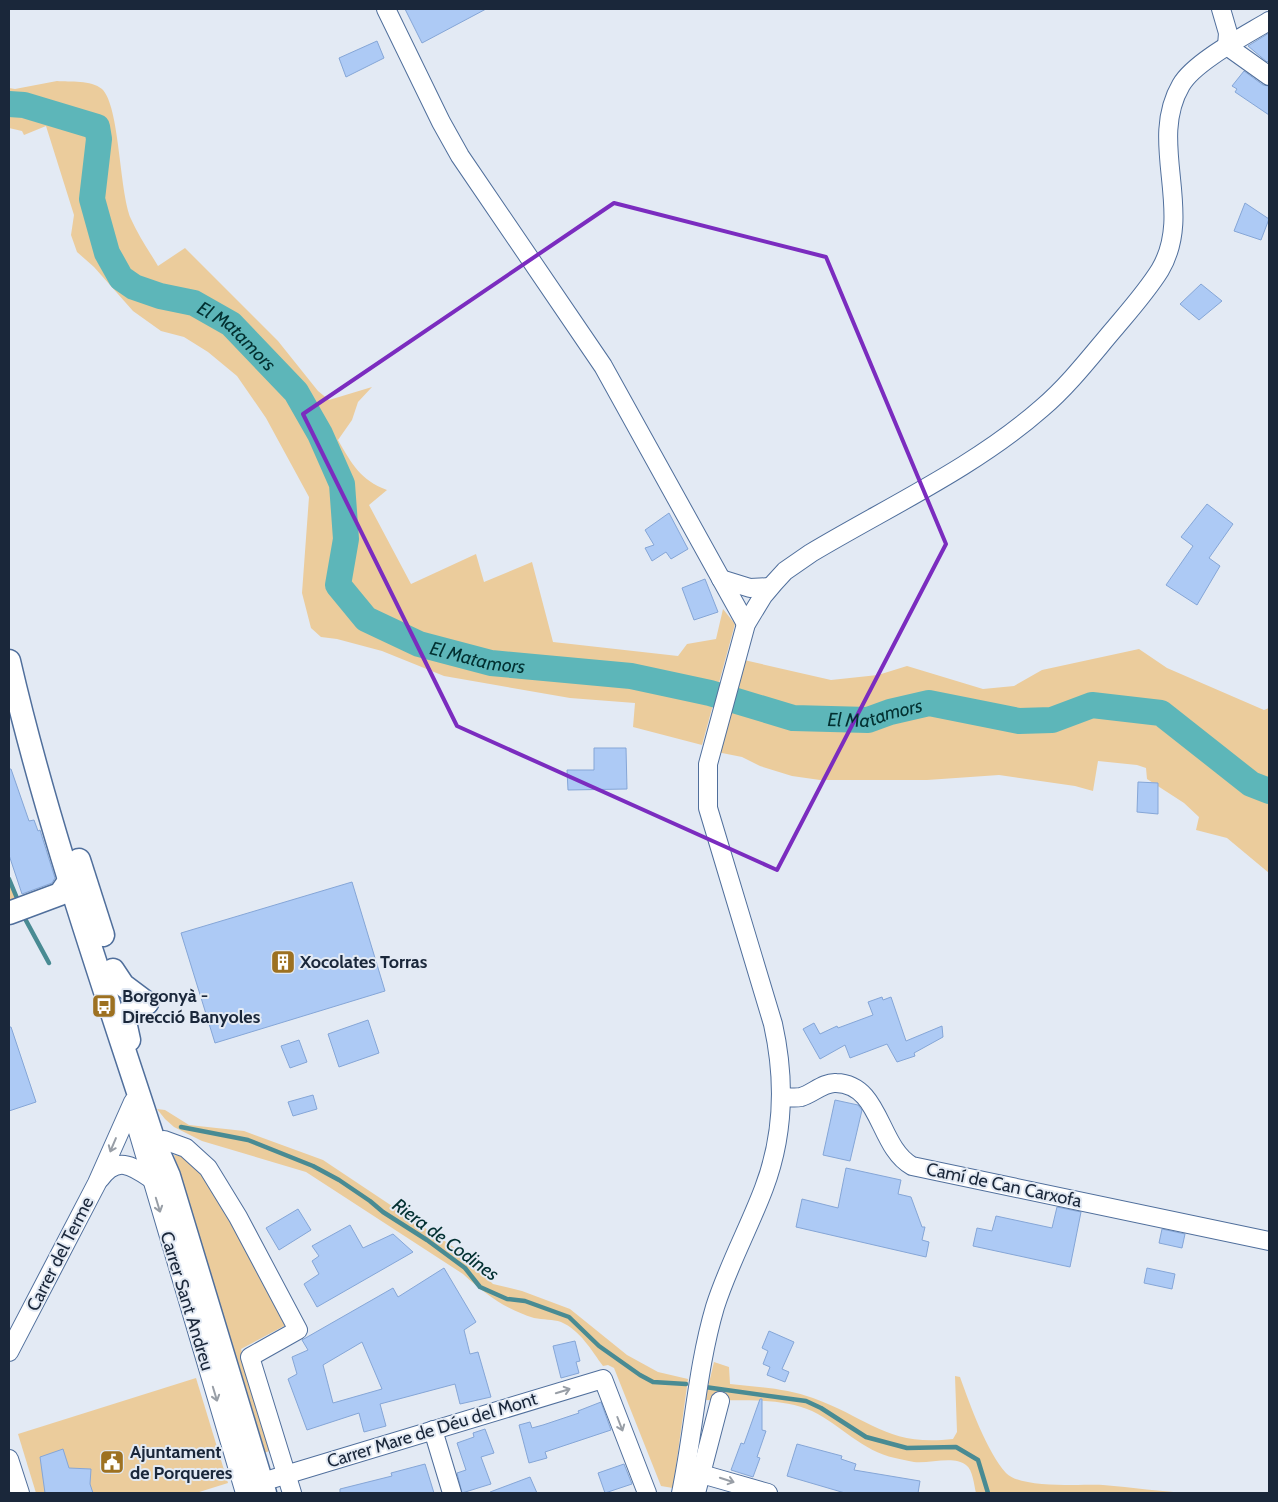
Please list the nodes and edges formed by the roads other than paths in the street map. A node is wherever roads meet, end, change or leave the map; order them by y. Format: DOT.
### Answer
graph roads {
  1 [pos="386,9"];
  2 [pos="1221,9"];
  3 [pos="1269,21"];
  4 [pos="1227,46"];
  5 [pos="1269,76"];
  6 [pos="721,579"];
  7 [pos="770,587"];
  8 [pos="743,632"];
  9 [pos="9,645"];
  10 [pos="9,661"];
  11 [pos="52,774"];
  12 [pos="69,891"];
  13 [pos="10,910"];
  14 [pos="104,956"];
  15 [pos="132,1008"];
  16 [pos="781,1097"];
  17 [pos="134,1098"];
  18 [pos="164,1140"];
  19 [pos="160,1177"];
  20 [pos="97,1183"];
  21 [pos="1269,1241"];
  22 [pos="9,1352"];
  23 [pos="720,1400"];
  24 [pos="433,1430"];
  25 [pos="9,1460"];
  26 [pos="694,1472"];
  27 [pos="286,1475"];
  28 [pos="257,1490"];
  29 [pos="20,1493"];
  30 [pos="292,1493"];
  31 [pos="452,1493"];
  32 [pos="647,1493"];
  33 [pos="682,1493"];
  34 [pos="696,1493"];
  35 [pos="768,1493"];
  1 -- 6 [label="street"];
  2 -- 4 [label="street"];
  3 -- 4 [label="street"];
  4 -- 5 [label="street"];
  4 -- 7 [label="street"];
  6 -- 7 [label="street"];
  6 -- 8 [label="street"];
  7 -- 8 [label="street"];
  8 -- 16 [label="street"];
  9 -- 11 [label="main road"];
  10 -- 12 [label="main road"];
  11 -- 12 [label="main road"];
  11 -- 14 [label="main road"];
  12 -- 13 [label="main road"];
  12 -- 14 [label="main road"];
  14 -- 15 [label="main road"];
  14 -- 15 [label="main road"];
  14 -- 17 [label="main road"];
  15 -- 17 [label="main road"];
  15 -- 18 [label="main road"];
  16 -- 21 [label="street, Camí de Can Carxofa"];
  16 -- 26 [label="street"];
  17 -- 19 [label="main road"];
  17 -- 20 [label="street, Carrer del Terme, one-way"];
  18 -- 19 [label="main road"];
  18 -- 27 [label="street"];
  19 -- 20 [label="street"];
  19 -- 28 [label="main road"];
  20 -- 22 [label="street, Carrer del Terme"];
  23 -- 26 [label="street"];
  24 -- 27 [label="street, Carrer Mare de Déu del Mont"];
  24 -- 31 [label="street"];
  24 -- 32 [label="street, Carrer Mare de Déu del Mont, one-way"];
  25 -- 29 [label="street"];
  26 -- 33 [label="street"];
  26 -- 34 [label="street"];
  26 -- 35 [label="street, one-way"];
  27 -- 28 [label="street, Carrer Mare de Déu del Mont"];
  27 -- 30 [label="street"];
}
